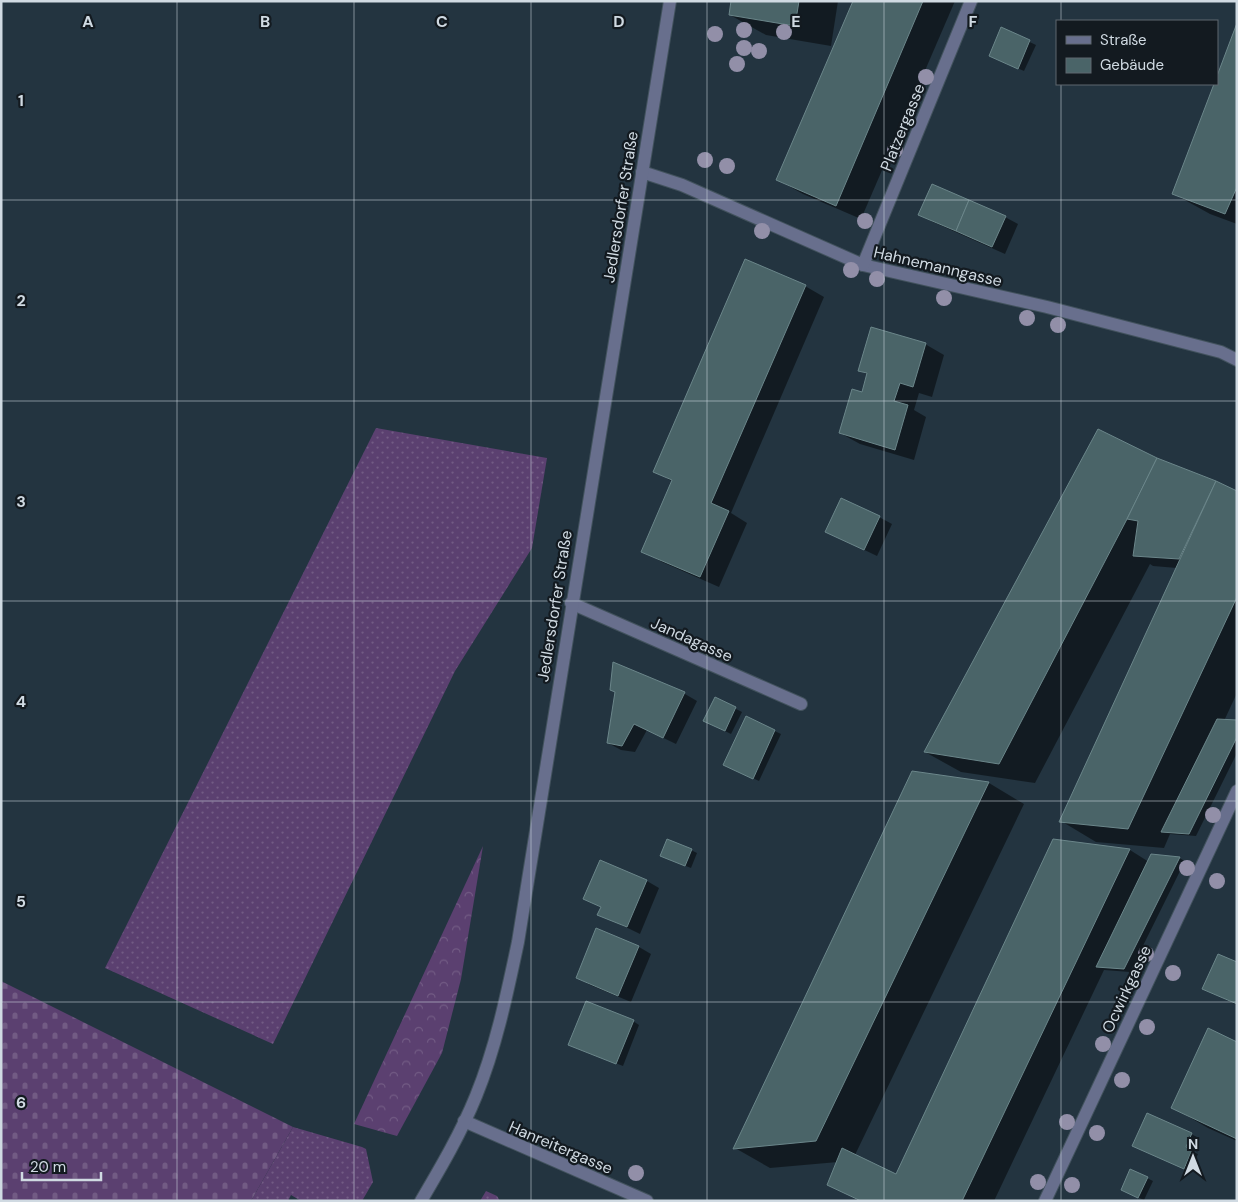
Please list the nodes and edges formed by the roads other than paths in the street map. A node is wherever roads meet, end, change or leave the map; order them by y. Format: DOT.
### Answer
graph roads {
  1 [pos="670,1"];
  2 [pos="971,1"];
  3 [pos="642,172"];
  4 [pos="863,265"];
  5 [pos="1237,360"];
  6 [pos="571,603"];
  7 [pos="801,704"];
  8 [pos="1237,791"];
  9 [pos="464,1121"];
  10 [pos="420,1201"];
  11 [pos="647,1201"];
  12 [pos="1045,1201"];
  1 -- 3 [label="street, Jedlersdorfer Straße"];
  2 -- 4 [label="street, Platzergasse"];
  3 -- 4 [label="street, Hahnemanngasse"];
  3 -- 6 [label="street, Jedlersdorfer Straße"];
  4 -- 5 [label="street, Hahnemanngasse"];
  6 -- 7 [label="street, Jandagasse"];
  6 -- 9 [label="street, Jedlersdorfer Straße"];
  8 -- 12 [label="street, Ocwirkgasse"];
  9 -- 10 [label="street, Jedlersdorfer Straße"];
  9 -- 11 [label="street, Hanreitergasse"];
}
